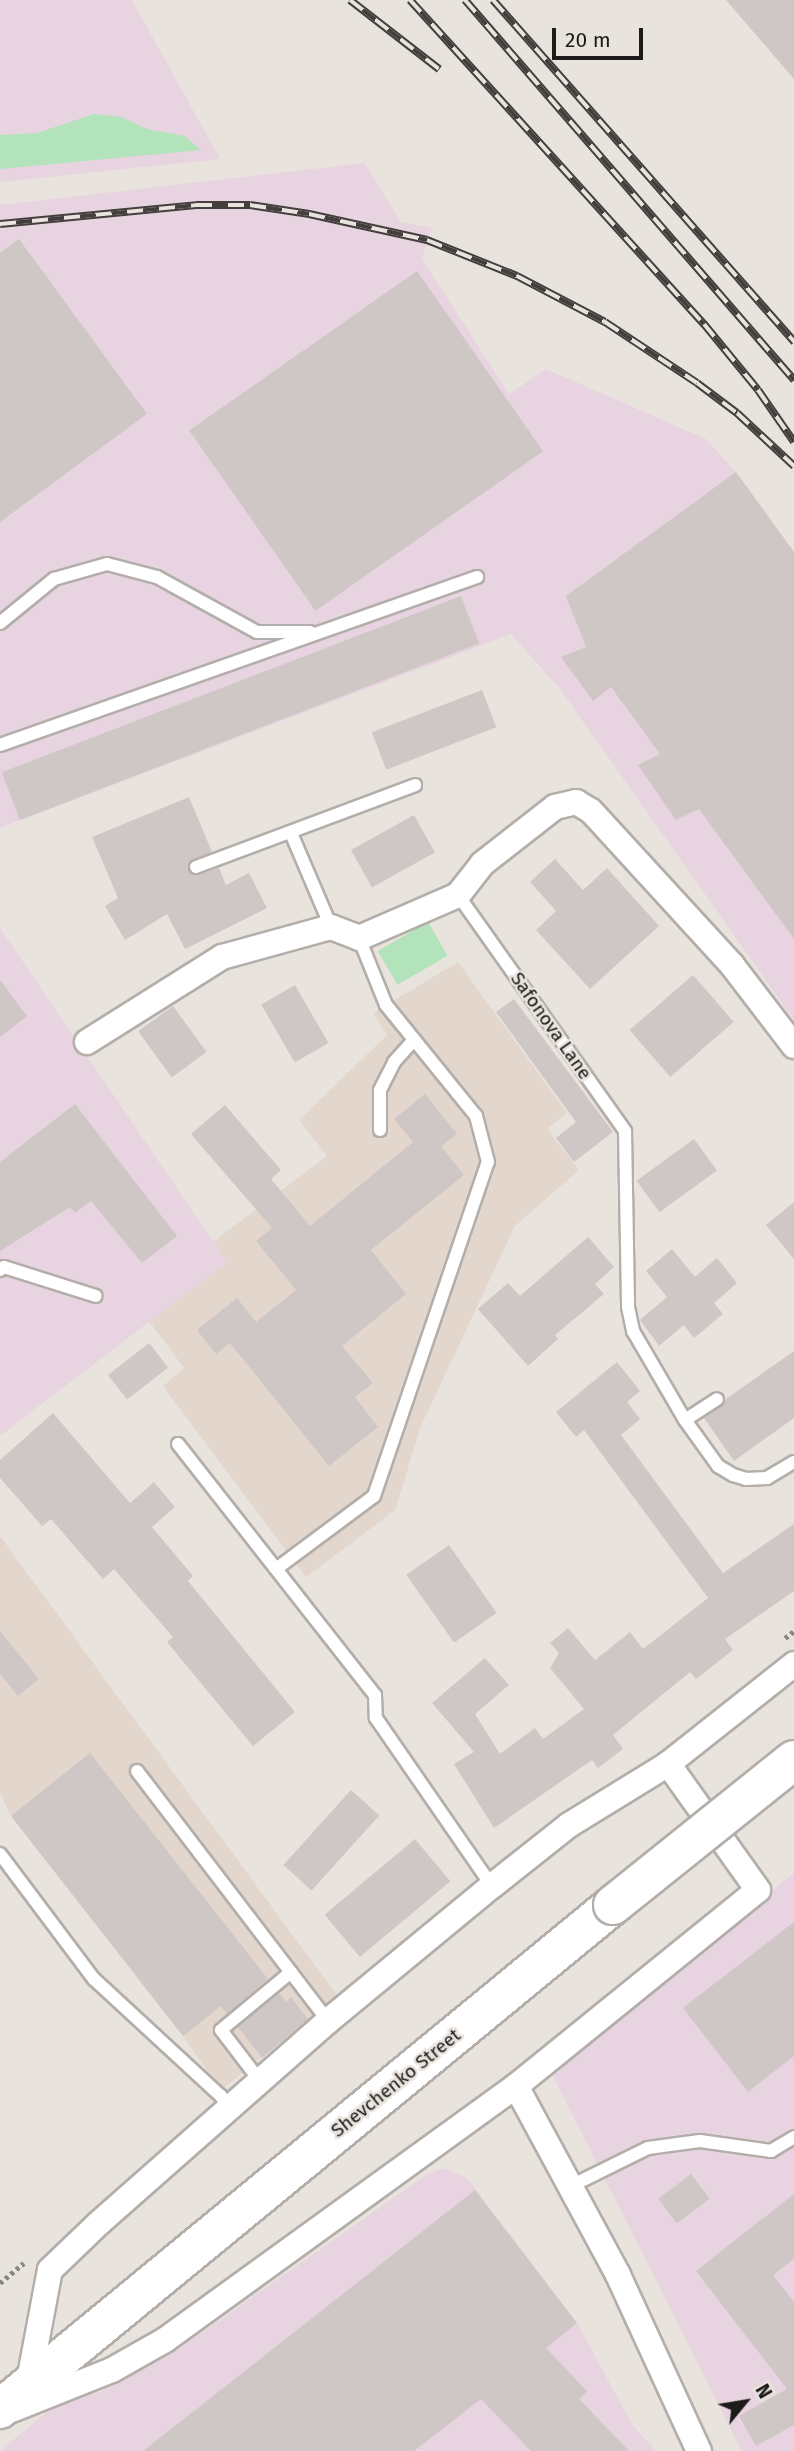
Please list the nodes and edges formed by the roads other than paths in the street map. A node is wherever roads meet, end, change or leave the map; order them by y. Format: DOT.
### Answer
graph roads {
  1 [pos="477,577"];
  2 [pos="0,622"];
  3 [pos="321,632"];
  4 [pos="0,745"];
  5 [pos="415,785"];
  6 [pos="291,833"];
  7 [pos="196,867"];
  8 [pos="458,895"];
  9 [pos="331,927"];
  10 [pos="359,938"];
  11 [pos="414,1040"];
  12 [pos="87,1042"];
  13 [pos="794,1046"];
  14 [pos="380,1130"];
  15 [pos="0,1270"];
  16 [pos="96,1296"];
  17 [pos="717,1399"];
  18 [pos="685,1419"];
  19 [pos="178,1444"];
  20 [pos="794,1462"];
  21 [pos="276,1569"];
  22 [pos="794,1664"];
  23 [pos="794,1760"];
  24 [pos="668,1764"];
  25 [pos="137,1771"];
  26 [pos="0,1854"];
  27 [pos="492,1886"];
  28 [pos="291,1972"];
  29 [pos="328,2021"];
  30 [pos="260,2081"];
  31 [pos="516,2086"];
  32 [pos="229,2108"];
  33 [pos="794,2137"];
  34 [pos="571,2186"];
  35 [pos="14,2397"];
  36 [pos="0,2415"];
  37 [pos="699,2451"];
  1 -- 3 [label="lane"];
  2 -- 3 [label="lane"];
  3 -- 4 [label="lane"];
  5 -- 6 [label="lane"];
  6 -- 7 [label="lane"];
  6 -- 9 [label="lane"];
  8 -- 10 [label="street"];
  8 -- 13 [label="street"];
  8 -- 18 [label="lane, Safonova Lane"];
  9 -- 10 [label="street"];
  9 -- 12 [label="street"];
  10 -- 11 [label="lane"];
  11 -- 14 [label="lane"];
  11 -- 21 [label="lane"];
  15 -- 16 [label="lane"];
  17 -- 18 [label="lane"];
  18 -- 20 [label="lane, Safonova Lane"];
  19 -- 21 [label="lane"];
  21 -- 27 [label="lane"];
  22 -- 24 [label="street"];
  23 -- 35 [label="highway, Shevchenko Street, bridge"];
  24 -- 27 [label="street"];
  24 -- 31 [label="street"];
  25 -- 28 [label="lane"];
  26 -- 32 [label="lane"];
  27 -- 29 [label="street"];
  28 -- 29 [label="lane"];
  28 -- 30 [label="lane"];
  29 -- 30 [label="street"];
  30 -- 32 [label="street"];
  31 -- 34 [label="street"];
  31 -- 36 [label="street"];
  32 -- 35 [label="street"];
  33 -- 34 [label="lane"];
  34 -- 37 [label="street"];
}
